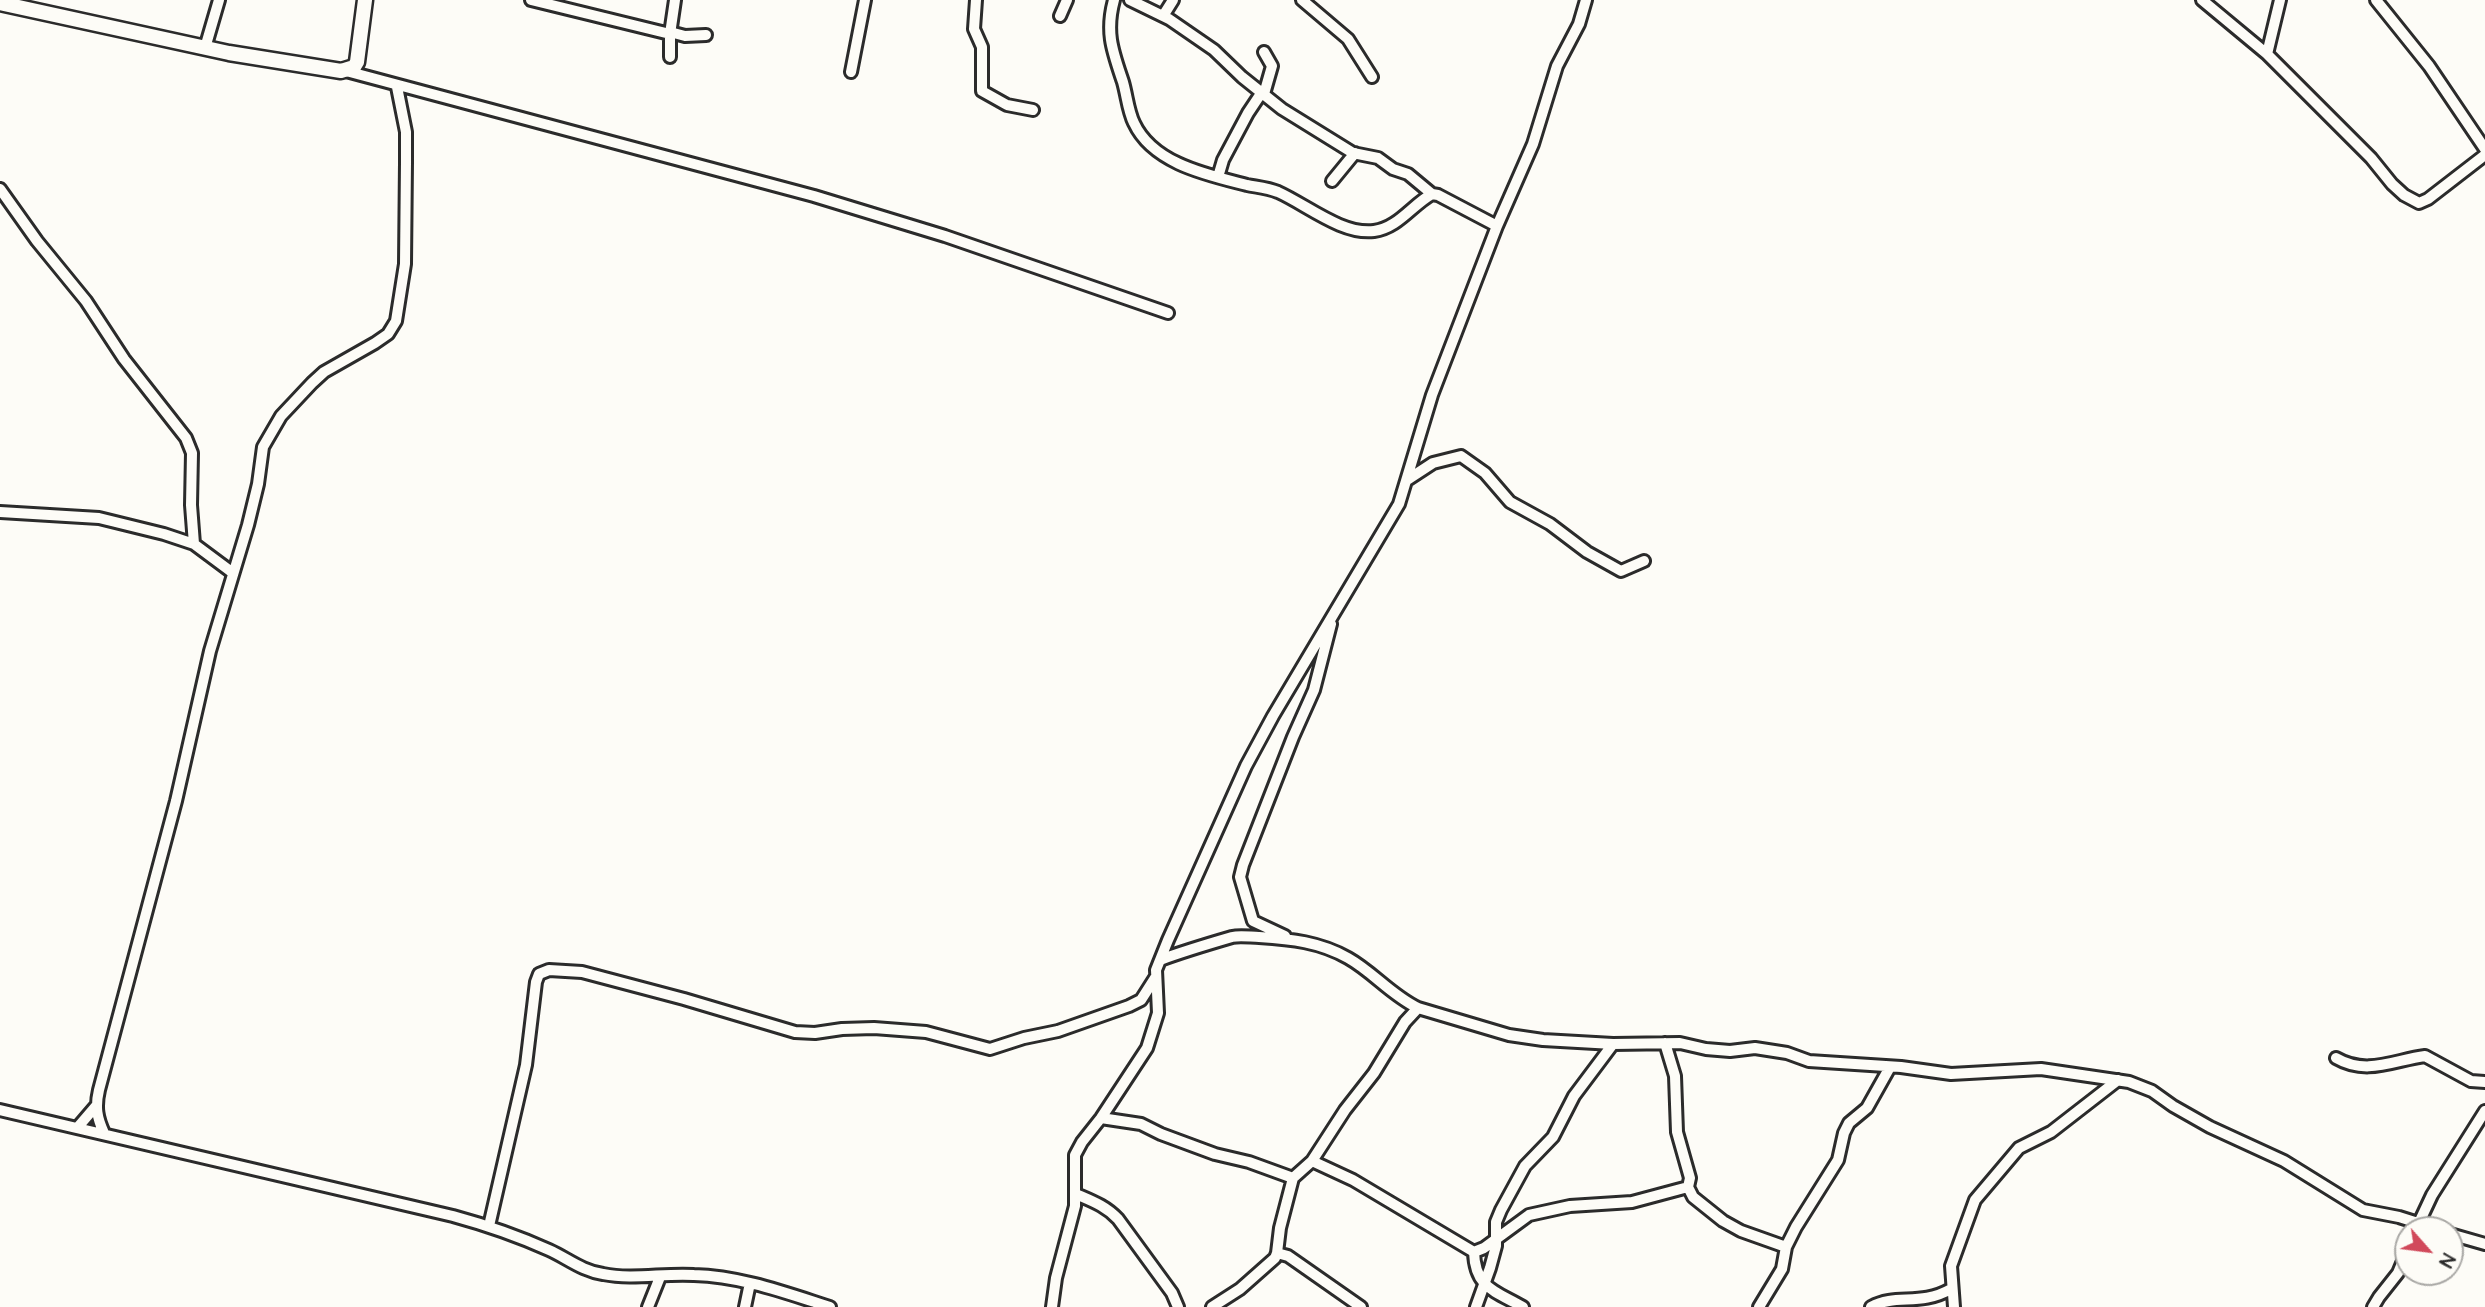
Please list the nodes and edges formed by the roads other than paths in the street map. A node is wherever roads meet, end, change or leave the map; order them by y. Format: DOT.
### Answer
graph roads {
  1 [pos="219,0"];
  2 [pos="365,0"];
  3 [pos="531,0"];
  4 [pos="675,0"];
  5 [pos="865,0"];
  6 [pos="976,0"];
  7 [pos="1067,0"];
  8 [pos="1114,0"];
  9 [pos="1130,0"];
  10 [pos="1173,0"];
  11 [pos="1302,0"];
  12 [pos="1586,0"];
  13 [pos="2202,0"];
  14 [pos="2280,0"];
  15 [pos="2376,0"];
  16 [pos="0,3"];
  17 [pos="22,4"];
  18 [pos="1060,16"];
  19 [pos="1163,16"];
  20 [pos="670,33"];
  21 [pos="706,34"];
  22 [pos="205,48"];
  23 [pos="1264,52"];
  24 [pos="2267,54"];
  25 [pos="670,57"];
  26 [pos="346,71"];
  27 [pos="851,72"];
  28 [pos="1372,77"];
  29 [pos="397,87"];
  30 [pos="1263,93"];
  31 [pos="1032,110"];
  32 [pos="2485,149"];
  33 [pos="1355,153"];
  34 [pos="2485,155"];
  35 [pos="1218,177"];
  36 [pos="1332,181"];
  37 [pos="0,189"];
  38 [pos="1432,194"];
  39 [pos="1497,226"];
  40 [pos="1168,313"];
  41 [pos="1407,480"];
  42 [pos="0,512"];
  43 [pos="194,544"];
  44 [pos="1644,561"];
  45 [pos="233,573"];
  46 [pos="1334,611"];
  47 [pos="1291,939"];
  48 [pos="1160,960"];
  49 [pos="1155,978"];
  50 [pos="1418,1008"];
  51 [pos="1665,1043"];
  52 [pos="1613,1044"];
  53 [pos="2336,1058"];
  54 [pos="1890,1067"];
  55 [pos="2118,1080"];
  56 [pos="2485,1082"];
  57 [pos="96,1106"];
  58 [pos="0,1110"];
  59 [pos="2485,1111"];
  60 [pos="1101,1118"];
  61 [pos="78,1127"];
  62 [pos="104,1133"];
  63 [pos="1312,1161"];
  64 [pos="1293,1178"];
  65 [pos="1688,1187"];
  66 [pos="1076,1194"];
  67 [pos="2394,1216"];
  68 [pos="2427,1216"];
  69 [pos="489,1226"];
  70 [pos="1495,1238"];
  71 [pos="2464,1238"];
  72 [pos="2485,1244"];
  73 [pos="1786,1247"];
  74 [pos="1474,1252"];
  75 [pos="1277,1253"];
  76 [pos="660,1277"];
  77 [pos="2394,1278"];
  78 [pos="750,1283"];
  79 [pos="1483,1284"];
  80 [pos="1951,1289"];
  81 [pos="648,1307"];
  82 [pos="745,1307"];
  83 [pos="830,1307"];
  84 [pos="1052,1307"];
  85 [pos="1176,1307"];
  86 [pos="1212,1307"];
  87 [pos="1361,1307"];
  88 [pos="1476,1307"];
  89 [pos="1523,1307"];
  90 [pos="1759,1307"];
  91 [pos="1871,1307"];
  92 [pos="1954,1307"];
  93 [pos="2373,1307"];
  1 -- 22 [label="street"];
  2 -- 26 [label="street"];
  3 -- 20 [label="street"];
  4 -- 20 [label="street"];
  5 -- 27 [label="street"];
  6 -- 31 [label="street"];
  7 -- 18 [label="street"];
  8 -- 35 [label="street"];
  9 -- 19 [label="street"];
  10 -- 19 [label="street"];
  11 -- 28 [label="street"];
  12 -- 39 [label="street"];
  13 -- 24 [label="street"];
  14 -- 24 [label="street"];
  15 -- 32 [label="street"];
  16 -- 17 [label="street"];
  17 -- 22 [label="street"];
  19 -- 30 [label="street"];
  20 -- 21 [label="street"];
  20 -- 25 [label="street"];
  22 -- 26 [label="street"];
  23 -- 30 [label="street"];
  24 -- 34 [label="street"];
  26 -- 29 [label="street"];
  29 -- 40 [label="street"];
  29 -- 45 [label="street"];
  30 -- 33 [label="street"];
  30 -- 35 [label="street"];
  33 -- 36 [label="street"];
  33 -- 38 [label="street"];
  35 -- 38 [label="street"];
  37 -- 43 [label="street"];
  38 -- 39 [label="street"];
  39 -- 41 [label="street"];
  41 -- 44 [label="street"];
  41 -- 46 [label="street"];
  42 -- 43 [label="street"];
  43 -- 45 [label="street"];
  45 -- 57 [label="street"];
  46 -- 47 [label="street"];
  46 -- 48 [label="street"];
  47 -- 48 [label="street"];
  47 -- 50 [label="street"];
  48 -- 49 [label="street"];
  49 -- 60 [label="street"];
  49 -- 69 [label="street"];
  50 -- 52 [label="street"];
  50 -- 63 [label="street"];
  51 -- 52 [label="street"];
  51 -- 54 [label="street"];
  51 -- 65 [label="street"];
  52 -- 70 [label="street"];
  53 -- 56 [label="street"];
  54 -- 55 [label="street"];
  54 -- 73 [label="street"];
  55 -- 67 [label="street"];
  55 -- 80 [label="street"];
  57 -- 61 [label="street"];
  57 -- 62 [label="street"];
  58 -- 61 [label="street"];
  59 -- 68 [label="street"];
  60 -- 64 [label="street"];
  60 -- 66 [label="street"];
  61 -- 62 [label="street"];
  62 -- 69 [label="street"];
  63 -- 64 [label="street"];
  63 -- 74 [label="street"];
  64 -- 75 [label="street"];
  65 -- 70 [label="street"];
  65 -- 73 [label="street"];
  66 -- 84 [label="street"];
  66 -- 85 [label="street"];
  69 -- 76 [label="street"];
  70 -- 74 [label="street"];
  70 -- 79 [label="street"];
  71 -- 72 [label="street"];
  73 -- 90 [label="street"];
  74 -- 79 [label="street"];
  75 -- 86 [label="street"];
  75 -- 87 [label="street"];
  76 -- 78 [label="street"];
  76 -- 81 [label="street"];
  77 -- 93 [label="street"];
  78 -- 82 [label="street"];
  78 -- 83 [label="street"];
  79 -- 88 [label="street"];
  79 -- 89 [label="street"];
  80 -- 91 [label="street"];
  80 -- 92 [label="street"];
}
